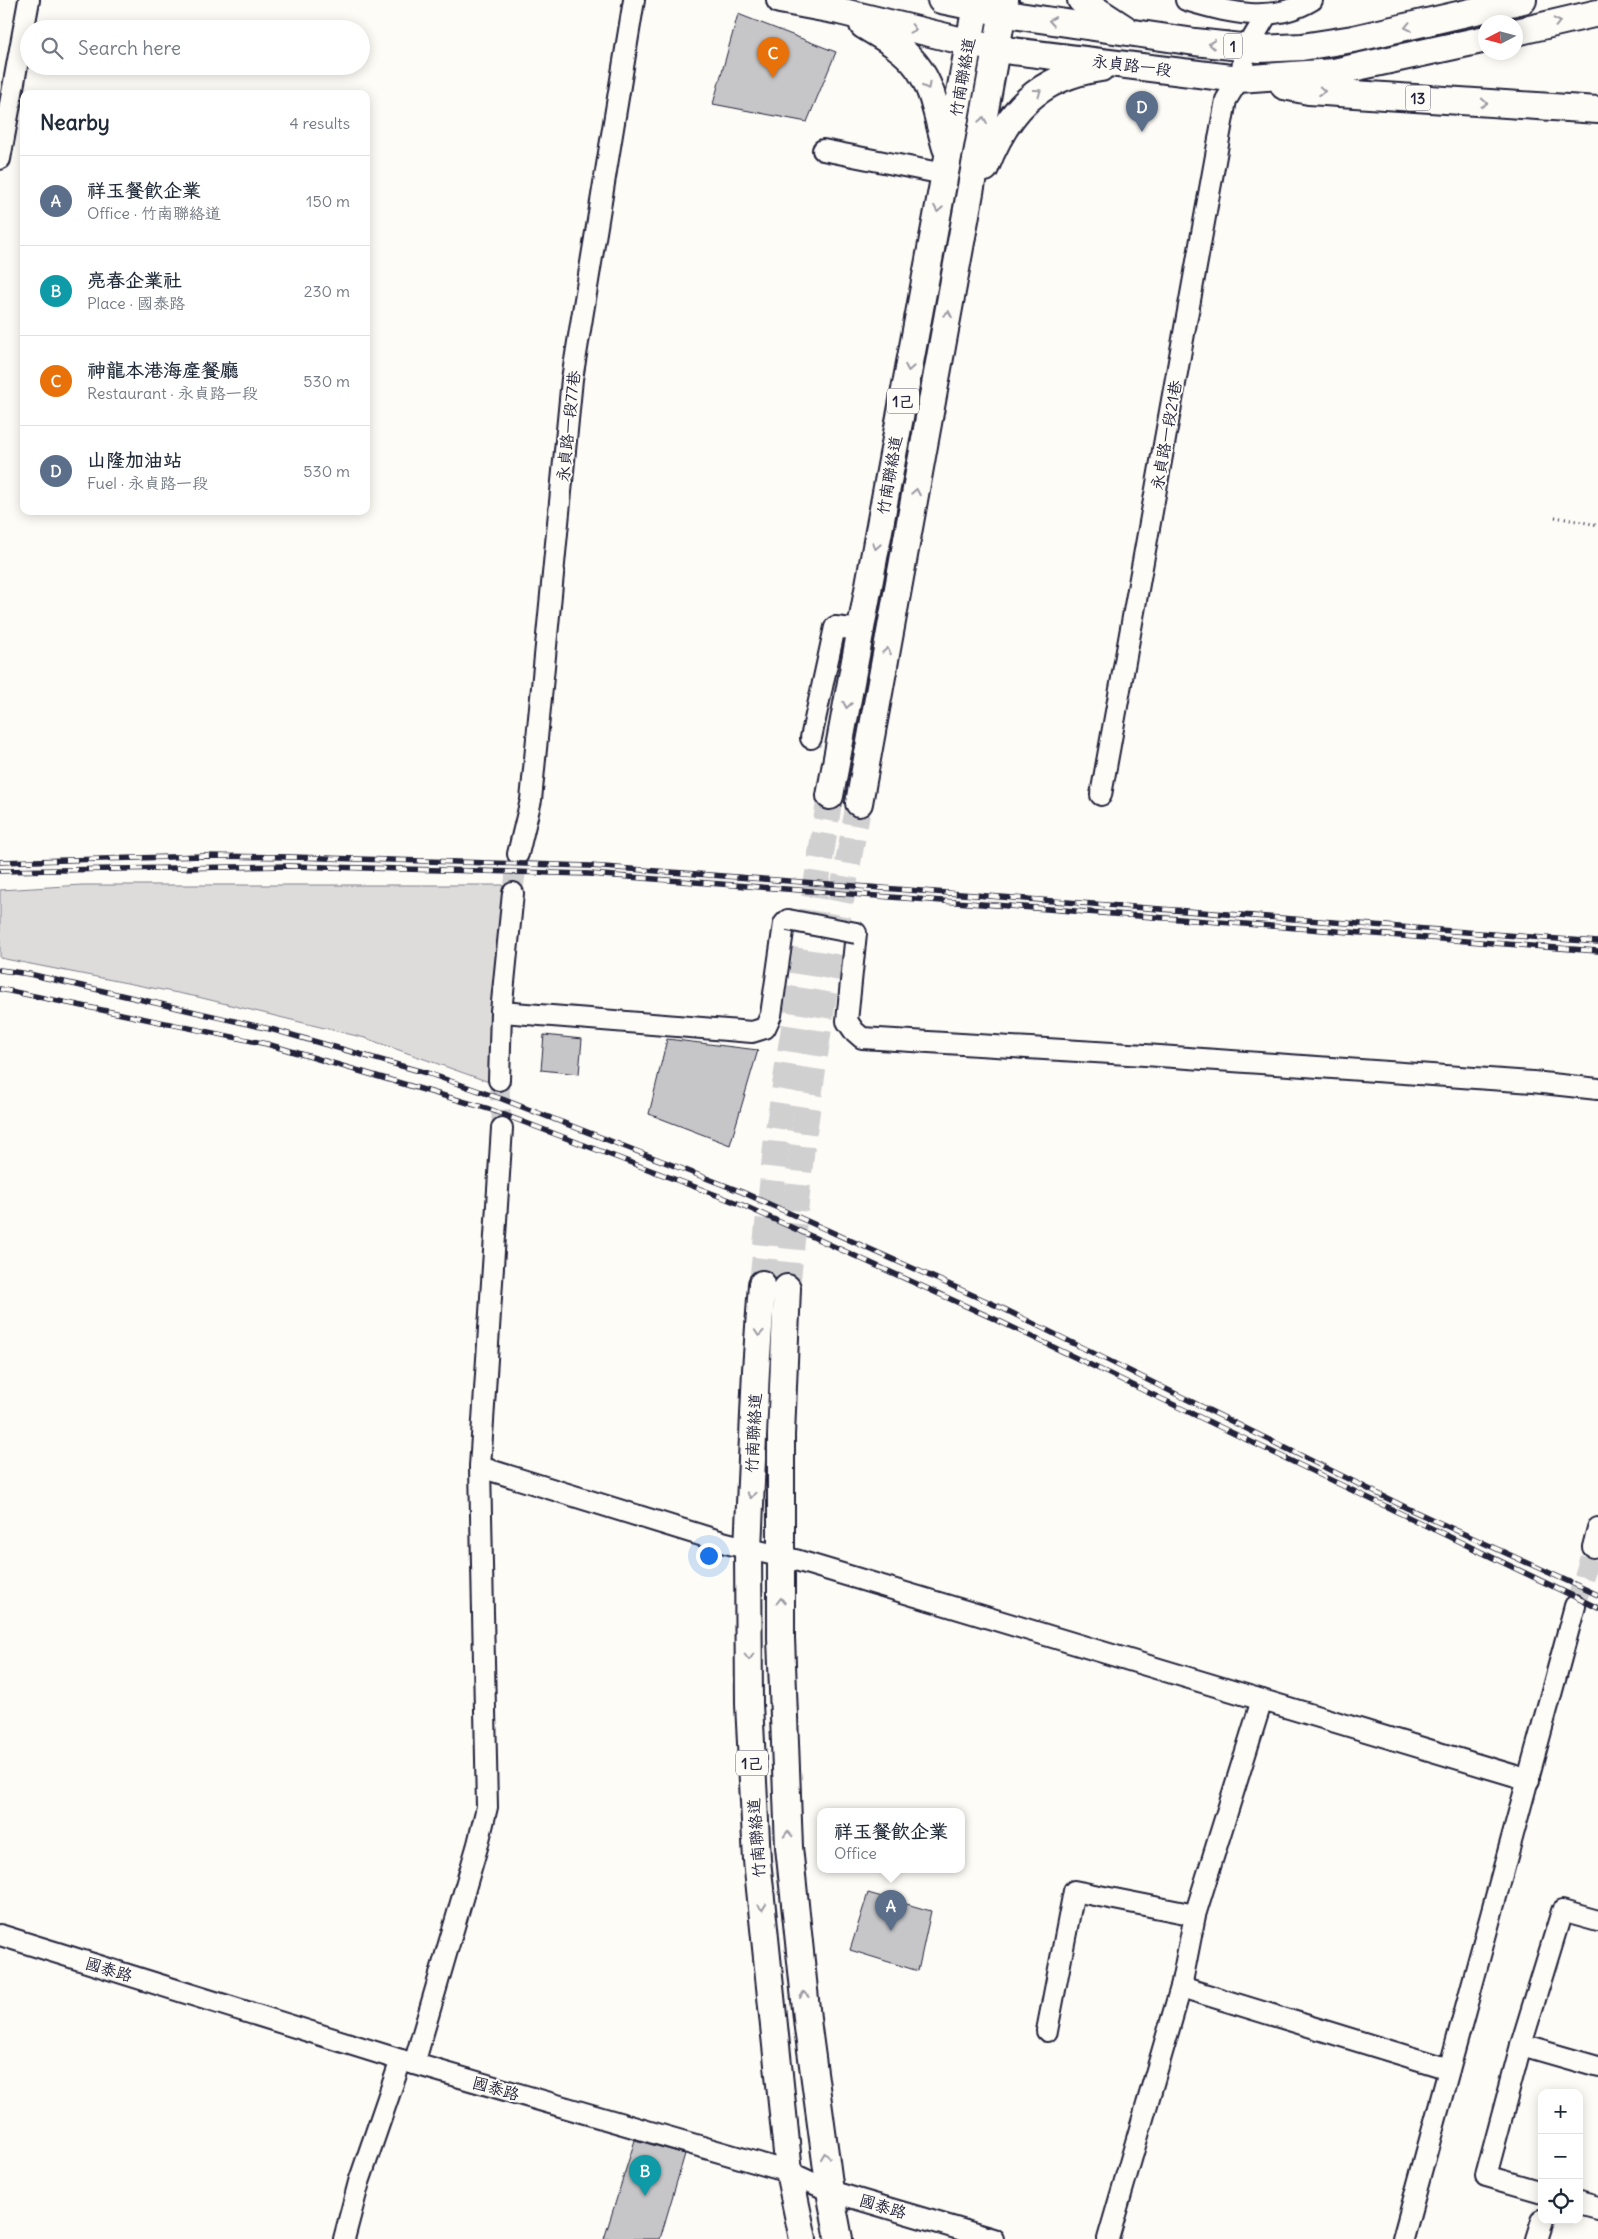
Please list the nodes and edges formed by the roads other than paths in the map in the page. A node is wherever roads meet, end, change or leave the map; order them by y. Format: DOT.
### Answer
graph roads {
  1 [pos="29,0"];
  2 [pos="634,0"];
  3 [pos="780,0"];
  4 [pos="941,0"];
  5 [pos="1081,0"];
  6 [pos="1186,0"];
  7 [pos="1312,0"];
  8 [pos="1459,0"];
  9 [pos="1523,0"];
  10 [pos="976,3"];
  11 [pos="1003,6"];
  12 [pos="839,11"];
  13 [pos="1598,13"];
  14 [pos="1266,16"];
  15 [pos="25,20"];
  16 [pos="1434,22"];
  17 [pos="1523,30"];
  18 [pos="1134,33"];
  19 [pos="1478,41"];
  20 [pos="969,42"];
  21 [pos="1247,48"];
  22 [pos="20,49"];
  23 [pos="996,49"];
  24 [pos="1124,64"];
  25 [pos="1239,79"];
  26 [pos="1587,110"];
  27 [pos="1598,125"];
  28 [pos="823,150"];
  29 [pos="0,159"];
  30 [pos="946,164"];
  31 [pos="964,223"];
  32 [pos="861,630"];
  33 [pos="812,738"];
  34 [pos="1101,795"];
  35 [pos="830,796"];
  36 [pos="859,803"];
  37 [pos="518,854"];
  38 [pos="513,893"];
  39 [pos="501,1012"];
  40 [pos="499,1080"];
  41 [pos="1598,1088"];
  42 [pos="502,1128"];
  43 [pos="480,1467"];
  44 [pos="1598,1528"];
  45 [pos="1593,1547"];
  46 [pos="748,1549"];
  47 [pos="781,1556"];
  48 [pos="1575,1606"];
  49 [pos="1262,1700"];
  50 [pos="1529,1780"];
  51 [pos="1195,1915"];
  52 [pos="1598,1921"];
  53 [pos="0,1935"];
  54 [pos="1180,1987"];
  55 [pos="1047,2031"];
  56 [pos="1521,2046"];
  57 [pos="408,2062"];
  58 [pos="1598,2067"];
  59 [pos="1450,2069"];
  60 [pos="789,2172"];
  61 [pos="830,2191"];
  62 [pos="1538,2191"];
  63 [pos="1583,2203"];
  64 [pos="1598,2208"];
  65 [pos="1541,2224"];
  66 [pos="344,2239"];
  67 [pos="803,2239"];
  68 [pos="839,2239"];
  69 [pos="993,2239"];
  70 [pos="1108,2239"];
  71 [pos="1403,2239"];
  72 [pos="1536,2239"];
  1 -- 15 [label="street"];
  2 -- 37 [label="street, 永貞路一段77巷"];
  3 -- 12 [label="main road, 永貞路一段 / 1"];
  4 -- 10 [label="main road, 永貞路一段 / 1"];
  5 -- 18 [label="main road"];
  6 -- 14 [label="street"];
  7 -- 14 [label="street"];
  8 -- 16 [label="street"];
  9 -- 16 [label="main road, 永貞路一段 / 1"];
  10 -- 11 [label="main road, 永貞路一段 / 1"];
  10 -- 20 [label="main road, 竹南聯絡道 / 1己"];
  18 -- 11 [label="main road, 永貞路一段 / 1, one-way"];
  11 -- 23 [label="main road, 竹南聯絡道 / 1己"];
  12 -- 20 [label="main road, 永貞路一段 / 1, one-way"];
  12 -- 30 [label="main road, one-way"];
  17 -- 13 [label="main road, one-way"];
  14 -- 21 [label="street, 永貞路一段21巷"];
  16 -- 21 [label="main road, 永貞路一段 / 1, one-way"];
  21 -- 18 [label="main road, 永貞路一段 / 1, one-way"];
  19 -- 25 [label="main road, 永貞路一段 / 1"];
  20 -- 23 [label="main road, 永貞路一段 / 1"];
  20 -- 30 [label="main road, 竹南聯絡道 / 1己"];
  21 -- 25 [label="street, 永貞路一段21巷"];
  22 -- 29 [label="street"];
  23 -- 24 [label="main road, 永貞路一段 / 1"];
  31 -- 23 [label="main road, 竹南聯絡道 / 1己, one-way"];
  24 -- 25 [label="main road, 永貞路一段 / 1"];
  31 -- 24 [label="main road, one-way"];
  25 -- 26 [label="main road, 13, one-way"];
  25 -- 34 [label="street, 永貞路一段21巷"];
  26 -- 27 [label="street"];
  28 -- 30 [label="street"];
  30 -- 32 [label="main road, 竹南聯絡道 / 1己, one-way"];
  36 -- 31 [label="main road, 竹南聯絡道 / 1己, one-way"];
  32 -- 33 [label="street"];
  32 -- 35 [label="main road, 竹南聯絡道 / 1己, one-way"];
  38 -- 39 [label="street"];
  39 -- 40 [label="street"];
  39 -- 41 [label="street, bridge"];
  42 -- 43 [label="street"];
  43 -- 46 [label="street"];
  43 -- 57 [label="street"];
  44 -- 45 [label="street"];
  46 -- 47 [label="street"];
  47 -- 46 [label="main road, 竹南聯絡道 / 1己, one-way"];
  46 -- 60 [label="main road, 竹南聯絡道 / 1己, one-way"];
  47 -- 49 [label="street"];
  61 -- 47 [label="main road, 竹南聯絡道 / 1己, one-way"];
  48 -- 50 [label="street"];
  49 -- 50 [label="street"];
  49 -- 51 [label="street"];
  50 -- 59 [label="street"];
  51 -- 54 [label="street"];
  51 -- 55 [label="street"];
  52 -- 56 [label="street"];
  53 -- 57 [label="street, 國泰路"];
  54 -- 59 [label="street"];
  54 -- 70 [label="street"];
  56 -- 58 [label="street"];
  56 -- 62 [label="street"];
  57 -- 60 [label="street, 國泰路"];
  57 -- 66 [label="street"];
  59 -- 71 [label="street"];
  60 -- 61 [label="street, 國泰路"];
  60 -- 67 [label="main road, 竹南聯絡道 / 1己"];
  61 -- 68 [label="main road, 竹南聯絡道 / 1己"];
  61 -- 69 [label="street, 國泰路"];
  63 -- 64 [label="street"];
  65 -- 72 [label="street"];
}
